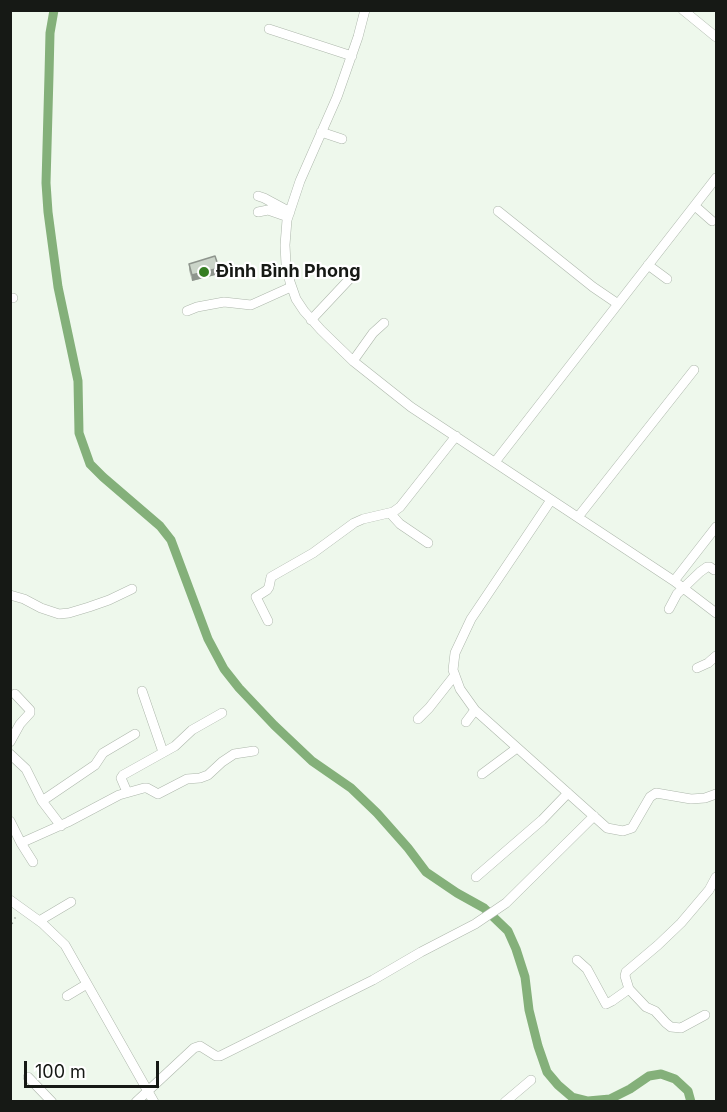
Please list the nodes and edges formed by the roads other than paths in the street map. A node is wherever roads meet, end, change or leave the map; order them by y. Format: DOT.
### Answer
graph roads {
  1 [pos="365,10"];
  2 [pos="686,11"];
  3 [pos="269,29"];
  4 [pos="717,37"];
  5 [pos="352,56"];
  6 [pos="321,132"];
  7 [pos="342,139"];
  8 [pos="717,178"];
  9 [pos="258,196"];
  10 [pos="695,206"];
  11 [pos="498,211"];
  12 [pos="258,212"];
  13 [pos="289,214"];
  14 [pos="712,221"];
  15 [pos="648,265"];
  16 [pos="356,272"];
  17 [pos="667,279"];
  18 [pos="291,287"];
  19 [pos="618,304"];
  20 [pos="187,311"];
  21 [pos="311,320"];
  22 [pos="384,322"];
  23 [pos="354,361"];
  24 [pos="694,370"];
  25 [pos="456,436"];
  26 [pos="495,462"];
  27 [pos="551,500"];
  28 [pos="390,513"];
  29 [pos="578,517"];
  30 [pos="717,527"];
  31 [pos="428,543"];
  32 [pos="714,570"];
  33 [pos="675,581"];
  34 [pos="684,588"];
  35 [pos="132,589"];
  36 [pos="10,595"];
  37 [pos="669,609"];
  38 [pos="717,613"];
  39 [pos="268,621"];
  40 [pos="717,656"];
  41 [pos="697,668"];
  42 [pos="455,675"];
  43 [pos="142,691"];
  44 [pos="15,694"];
  45 [pos="475,710"];
  46 [pos="222,713"];
  47 [pos="418,719"];
  48 [pos="466,722"];
  49 [pos="135,734"];
  50 [pos="10,742"];
  51 [pos="517,748"];
  52 [pos="254,751"];
  53 [pos="164,752"];
  54 [pos="10,754"];
  55 [pos="482,774"];
  56 [pos="127,792"];
  57 [pos="568,794"];
  58 [pos="717,794"];
  59 [pos="42,801"];
  60 [pos="594,816"];
  61 [pos="10,821"];
  62 [pos="61,826"];
  63 [pos="21,843"];
  64 [pos="33,862"];
  65 [pos="476,877"];
  66 [pos="717,877"];
  67 [pos="10,900"];
  68 [pos="71,902"];
  69 [pos="39,921"];
  70 [pos="577,960"];
  71 [pos="87,984"];
  72 [pos="629,989"];
  73 [pos="67,996"];
  74 [pos="705,1015"];
  75 [pos="28,1077"];
  76 [pos="531,1080"];
  77 [pos="148,1090"];
  78 [pos="52,1101"];
  79 [pos="136,1101"];
  80 [pos="154,1101"];
  81 [pos="505,1101"];
  1 -- 5 [label="street"];
  2 -- 4 [label="street"];
  3 -- 5 [label="street"];
  5 -- 6 [label="street"];
  6 -- 7 [label="street"];
  6 -- 13 [label="street"];
  8 -- 10 [label="street"];
  9 -- 13 [label="street"];
  10 -- 14 [label="street"];
  10 -- 15 [label="street"];
  11 -- 19 [label="street"];
  12 -- 13 [label="street"];
  13 -- 18 [label="street"];
  15 -- 17 [label="street"];
  15 -- 19 [label="street"];
  16 -- 21 [label="street"];
  18 -- 20 [label="street"];
  18 -- 21 [label="street"];
  19 -- 26 [label="street"];
  21 -- 23 [label="street"];
  22 -- 23 [label="street"];
  23 -- 25 [label="street"];
  24 -- 29 [label="street"];
  25 -- 26 [label="street"];
  25 -- 28 [label="street"];
  26 -- 27 [label="street"];
  27 -- 29 [label="street"];
  27 -- 42 [label="street"];
  28 -- 31 [label="street"];
  28 -- 39 [label="street"];
  29 -- 33 [label="street"];
  30 -- 33 [label="street"];
  32 -- 34 [label="street"];
  33 -- 34 [label="street"];
  34 -- 37 [label="street"];
  34 -- 38 [label="street"];
  35 -- 36 [label="street"];
  40 -- 41 [label="street"];
  42 -- 45 [label="street"];
  42 -- 47 [label="street"];
  43 -- 53 [label="street"];
  44 -- 50 [label="street"];
  45 -- 48 [label="street"];
  45 -- 51 [label="street"];
  46 -- 53 [label="street"];
  49 -- 59 [label="street"];
  51 -- 55 [label="street"];
  51 -- 57 [label="street"];
  52 -- 56 [label="street"];
  53 -- 56 [label="street"];
  54 -- 59 [label="street"];
  56 -- 62 [label="street"];
  57 -- 60 [label="street"];
  57 -- 65 [label="street"];
  58 -- 60 [label="street"];
  59 -- 62 [label="street"];
  60 -- 77 [label="street"];
  61 -- 63 [label="street"];
  62 -- 63 [label="street"];
  63 -- 64 [label="street"];
  66 -- 72 [label="street"];
  67 -- 69 [label="street"];
  68 -- 69 [label="street"];
  69 -- 71 [label="street"];
  70 -- 72 [label="street"];
  71 -- 73 [label="street"];
  71 -- 77 [label="street"];
  72 -- 74 [label="street"];
  75 -- 78 [label="street"];
  76 -- 81 [label="street"];
  77 -- 79 [label="street"];
  77 -- 80 [label="street"];
}
